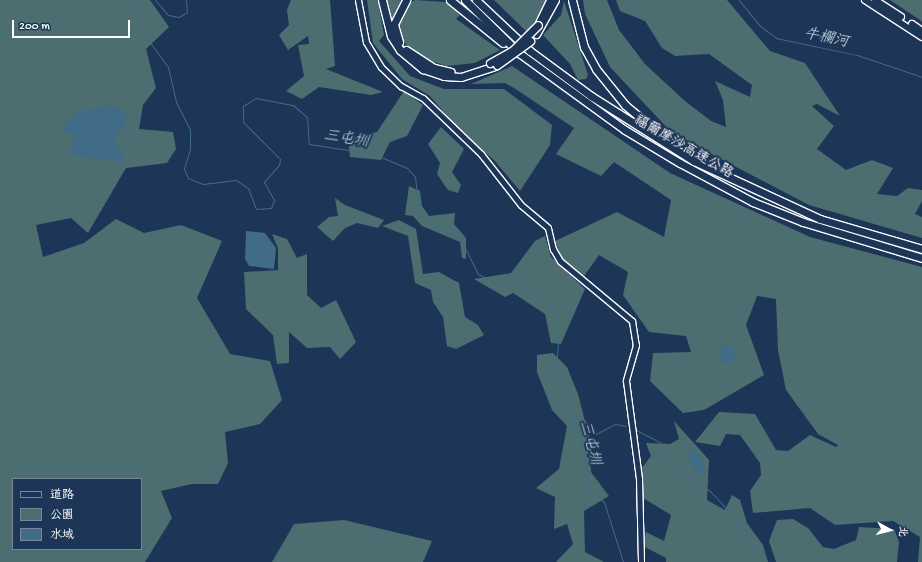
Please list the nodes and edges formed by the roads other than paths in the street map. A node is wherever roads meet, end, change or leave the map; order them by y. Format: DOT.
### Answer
graph roads {
  1 [pos="358,0"];
  2 [pos="382,0"];
  3 [pos="406,0"];
  4 [pos="450,0"];
  5 [pos="465,0"];
  6 [pos="476,0"];
  7 [pos="550,0"];
  8 [pos="555,0"];
  9 [pos="572,0"];
  10 [pos="865,0"];
  11 [pos="875,0"];
  12 [pos="922,31"];
  13 [pos="922,37"];
  14 [pos="519,54"];
  15 [pos="492,65"];
  16 [pos="694,161"];
  17 [pos="922,249"];
  18 [pos="922,258"];
  19 [pos="641,562"];
  1 -- 19 [label="street"];
  2 -- 15 [label="highway"];
  3 -- 15 [label="highway"];
  4 -- 14 [label="highway"];
  5 -- 14 [label="highway, 福爾摩沙高速公路"];
  6 -- 16 [label="highway, 福爾摩沙高速公路"];
  7 -- 15 [label="highway, bridge"];
  8 -- 15 [label="highway, bridge"];
  9 -- 16 [label="highway"];
  10 -- 13 [label="main road"];
  11 -- 12 [label="main road"];
  14 -- 18 [label="highway, 福爾摩沙高速公路"];
  16 -- 17 [label="highway, 福爾摩沙高速公路"];
}
